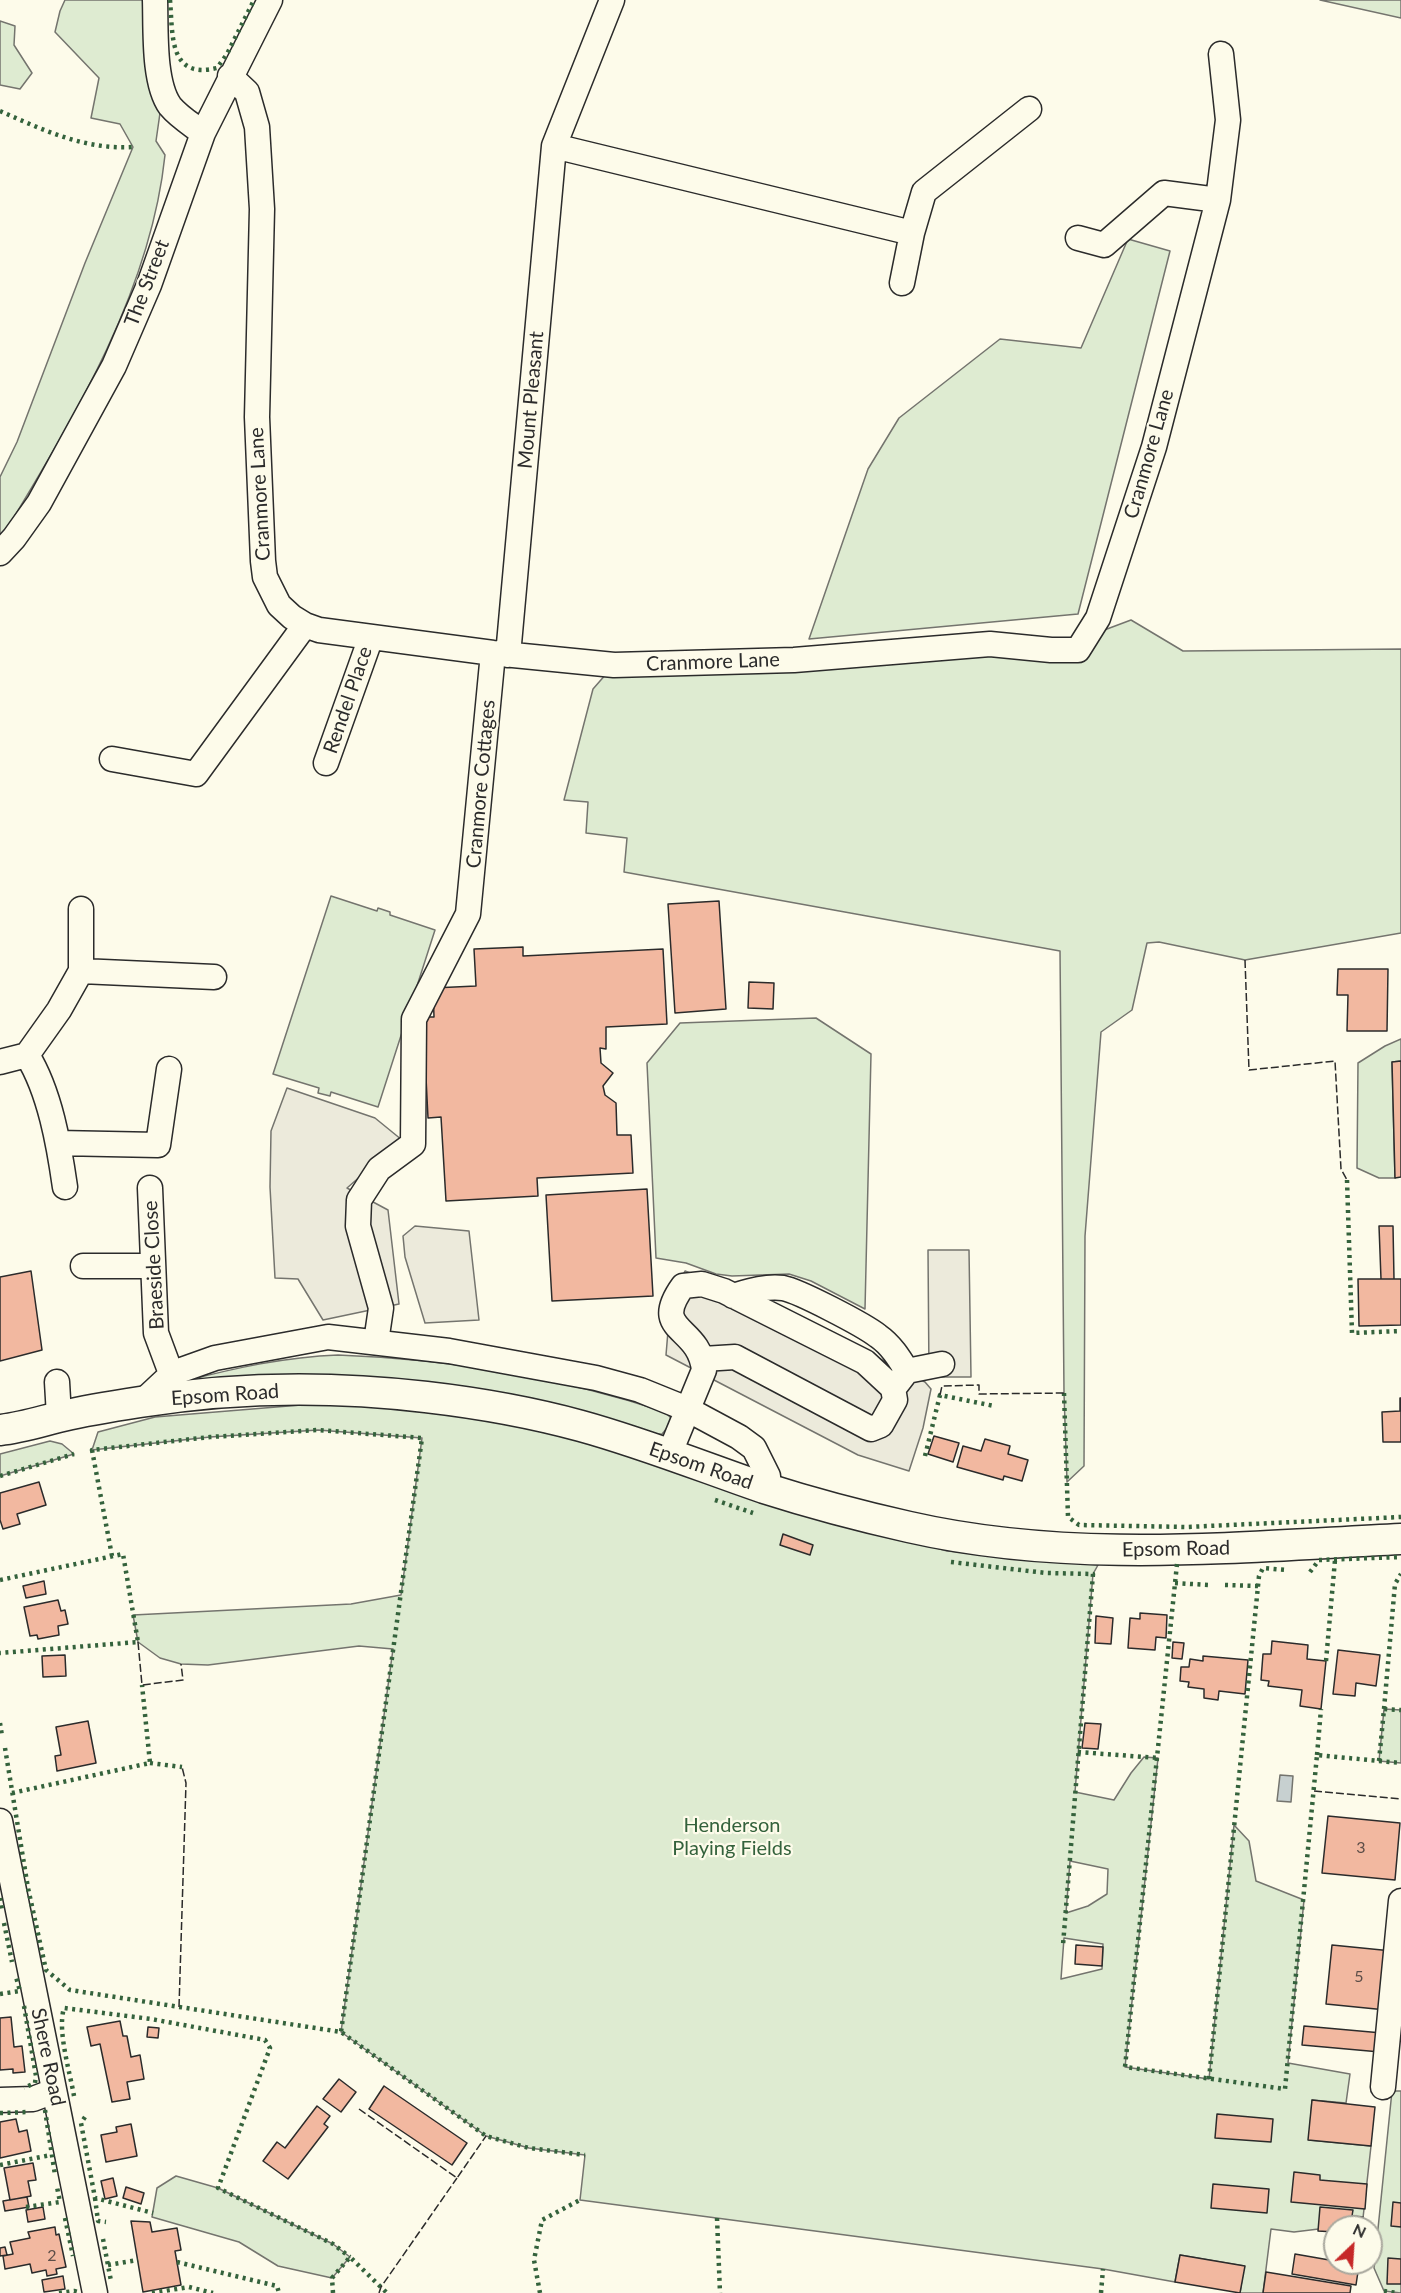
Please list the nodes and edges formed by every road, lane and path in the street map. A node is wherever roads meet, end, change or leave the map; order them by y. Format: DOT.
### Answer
graph roads {
  1 [pos="155,0"];
  2 [pos="270,0"];
  3 [pos="612,0"];
  4 [pos="1221,54"];
  5 [pos="230,76"];
  6 [pos="1029,109"];
  7 [pos="203,133"];
  8 [pos="554,146"];
  9 [pos="1218,200"];
  10 [pos="912,233"];
  11 [pos="1078,237"];
  12 [pos="902,283"];
  13 [pos="0,553"];
  14 [pos="305,625"];
  15 [pos="371,637"];
  16 [pos="501,654"];
  17 [pos="112,759"];
  18 [pos="326,763"];
  19 [pos="81,909"];
  20 [pos="81,971"];
  21 [pos="214,977"];
  22 [pos="27,1055"];
  23 [pos="0,1062"];
  24 [pos="169,1069"];
  25 [pos="58,1143"];
  26 [pos="65,1187"];
  27 [pos="150,1188"];
  28 [pos="83,1266"];
  29 [pos="153,1266"];
  30 [pos="376,1342"];
  31 [pos="703,1359"];
  32 [pos="942,1364"];
  33 [pos="172,1376"];
  34 [pos="900,1380"];
  35 [pos="57,1382"];
  36 [pos="143,1401"];
  37 [pos="687,1409"];
  38 [pos="59,1416"];
  39 [pos="1,1431"];
  40 [pos="669,1455"];
  41 [pos="768,1489"];
  42 [pos="1401,1539"];
  43 [pos="0,1821"];
  44 [pos="1401,1901"];
  45 [pos="1383,2087"];
  46 [pos="54,2091"];
  47 [pos="0,2100"];
  48 [pos="95,2293"];
  1 -- 7 [label="street"];
  2 -- 5 [label="street, The Street"];
  3 -- 8 [label="street, Mount Pleasant"];
  4 -- 9 [label="street, Cranmore Lane"];
  5 -- 7 [label="street, The Street"];
  5 -- 14 [label="street, Cranmore Lane"];
  6 -- 10 [label="street"];
  7 -- 13 [label="street, The Street"];
  8 -- 10 [label="street"];
  8 -- 16 [label="street, Mount Pleasant"];
  9 -- 11 [label="street"];
  9 -- 16 [label="street, Cranmore Lane"];
  10 -- 12 [label="street"];
  14 -- 15 [label="street, Cranmore Lane"];
  14 -- 17 [label="street"];
  15 -- 16 [label="street, Cranmore Lane"];
  15 -- 18 [label="street, Rendel Place"];
  16 -- 30 [label="street, Cranmore Cottages"];
  19 -- 20 [label="street"];
  20 -- 21 [label="street"];
  20 -- 22 [label="street"];
  22 -- 23 [label="street"];
  22 -- 25 [label="street"];
  24 -- 25 [label="street"];
  25 -- 26 [label="street"];
  27 -- 29 [label="street, Braeside Close"];
  28 -- 29 [label="street"];
  29 -- 33 [label="street, Braeside Close"];
  30 -- 33 [label="street"];
  30 -- 37 [label="street"];
  31 -- 34 [label="street"];
  31 -- 34 [label="street"];
  31 -- 37 [label="street"];
  32 -- 34 [label="street"];
  33 -- 36 [label="street"];
  35 -- 38 [label="street"];
  36 -- 38 [label="main road, Epsom Road"];
  36 -- 40 [label="main road, Epsom Road"];
  37 -- 40 [label="street"];
  37 -- 41 [label="street"];
  38 -- 39 [label="main road, Epsom Road"];
  40 -- 41 [label="main road, Epsom Road"];
  41 -- 42 [label="main road, Epsom Road"];
  43 -- 46 [label="street, Shere Road"];
  44 -- 45 [label="street"];
  46 -- 47 [label="street"];
  46 -- 48 [label="street, Shere Road"];
}
